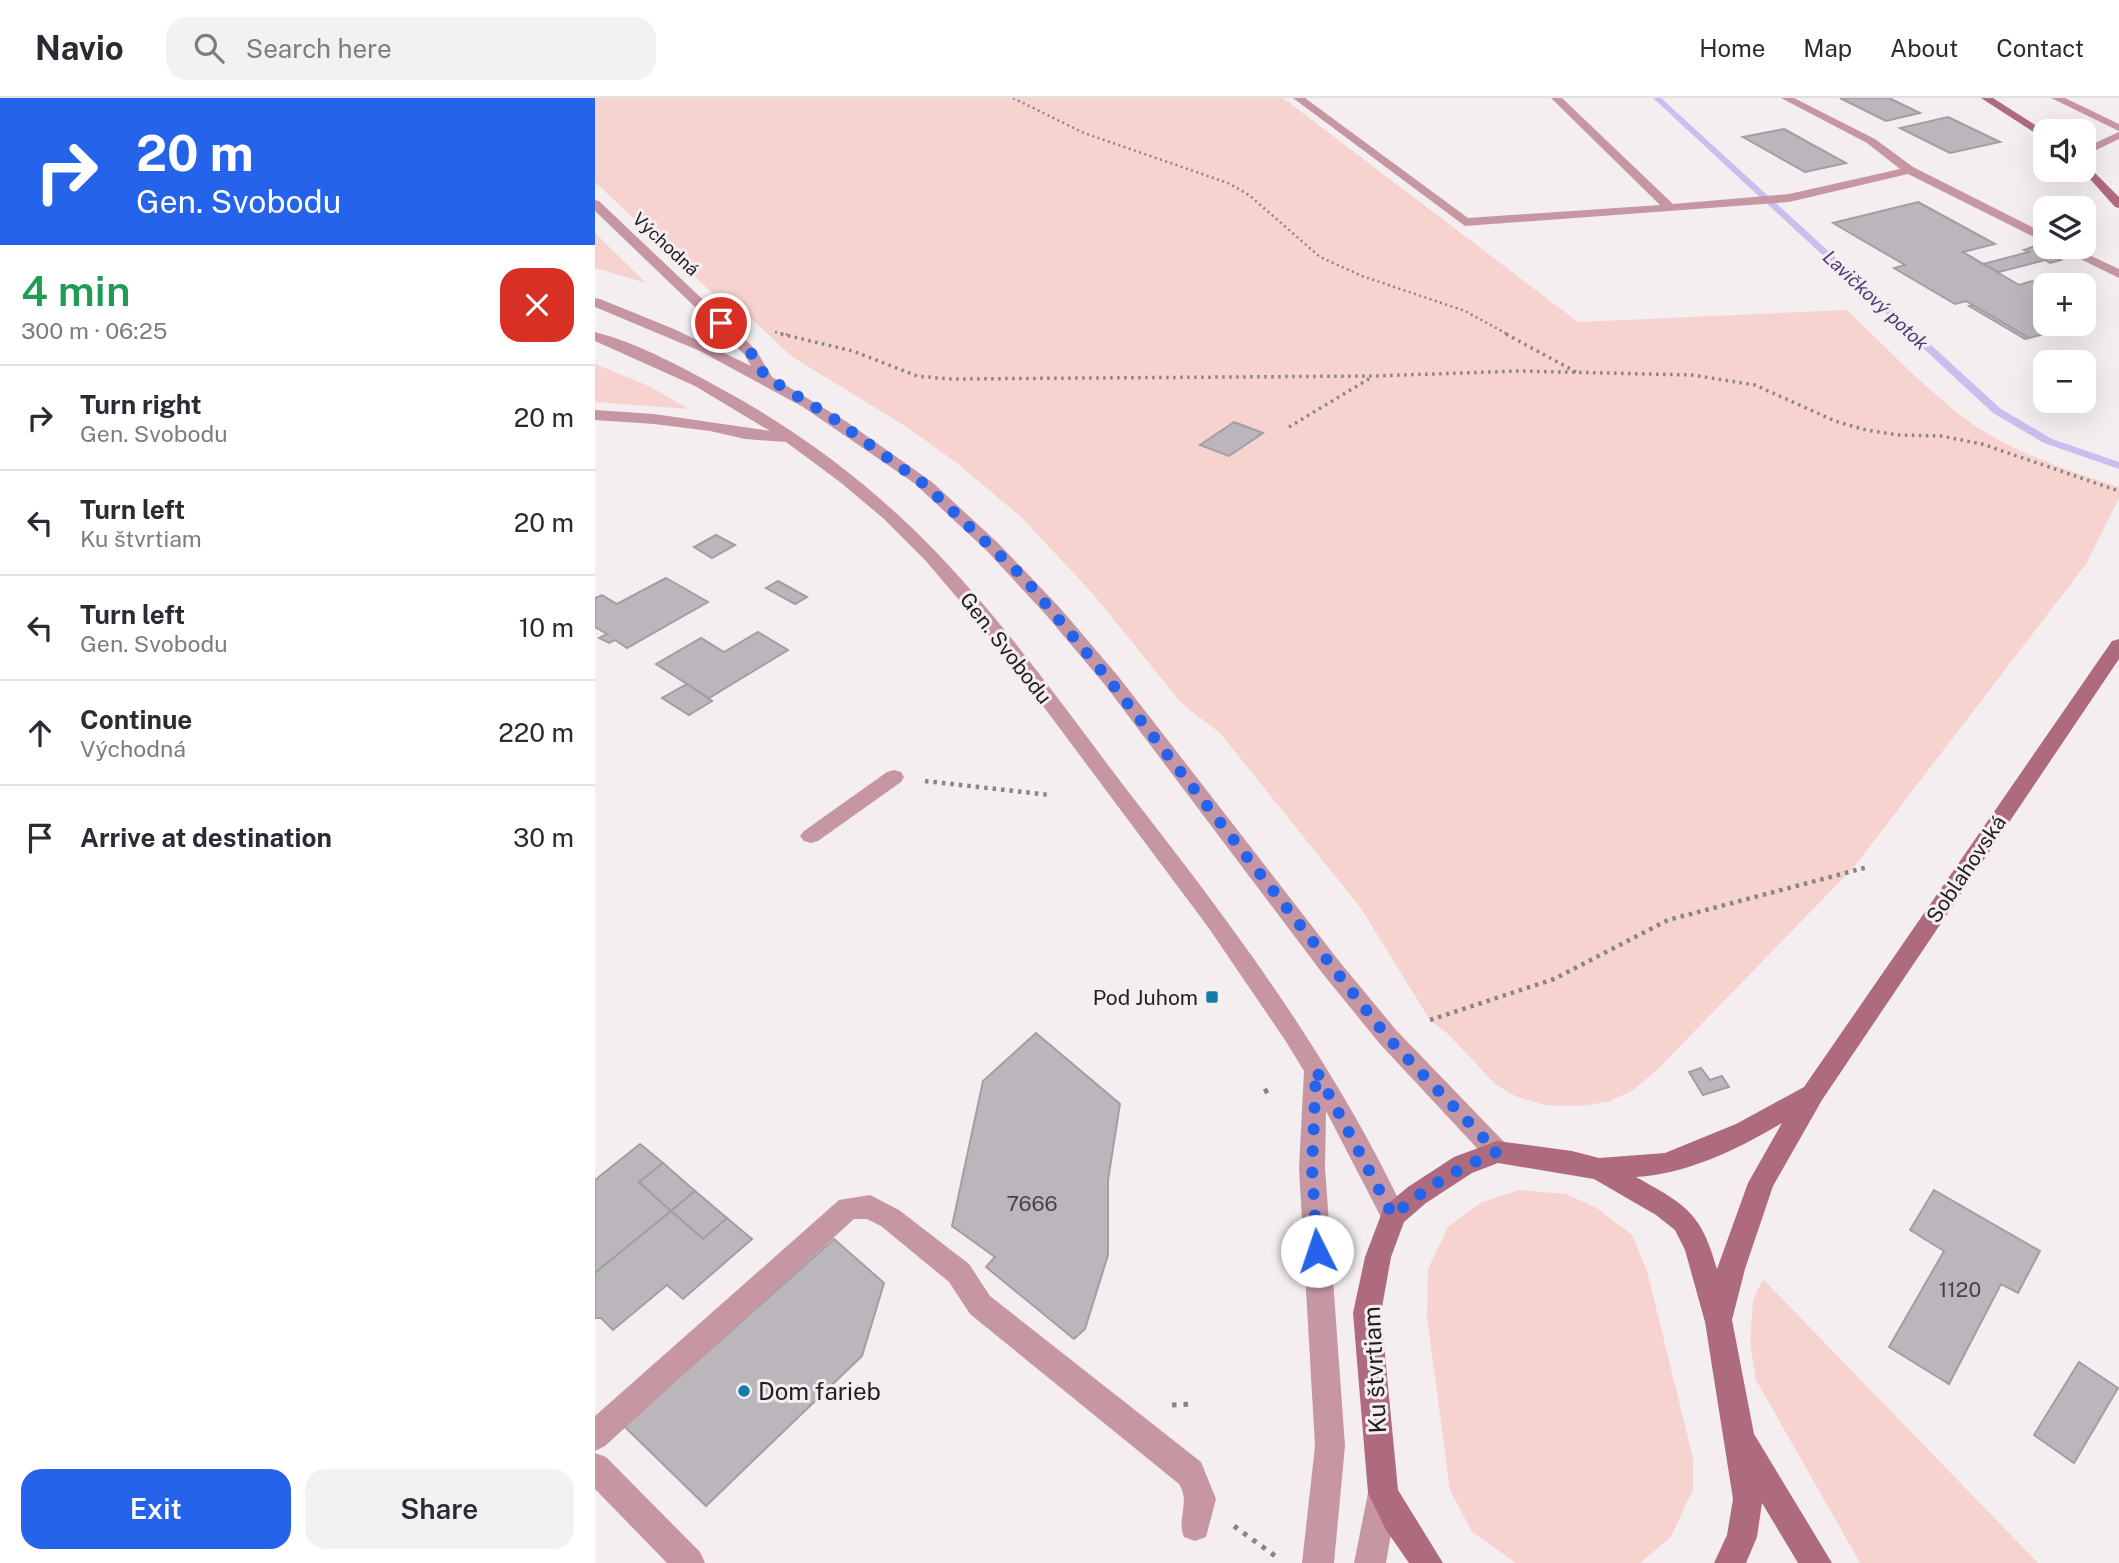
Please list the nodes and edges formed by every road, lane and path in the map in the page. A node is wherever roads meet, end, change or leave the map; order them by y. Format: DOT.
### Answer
graph roads {
  1 [pos="1013,98"];
  2 [pos="1299,98"];
  3 [pos="1556,98"];
  4 [pos="1786,98"];
  5 [pos="1986,98"];
  6 [pos="2056,98"];
  7 [pos="2119,128"];
  8 [pos="2033,129"];
  9 [pos="2119,135"];
  10 [pos="2096,147"];
  11 [pos="1909,170"];
  12 [pos="2096,178"];
  13 [pos="595,204"];
  14 [pos="2119,204"];
  15 [pos="1670,208"];
  16 [pos="2033,232"];
  17 [pos="2087,259"];
  18 [pos="2119,274"];
  19 [pos="595,302"];
  20 [pos="771,331"];
  21 [pos="595,336"];
  22 [pos="1577,372"];
  23 [pos="765,376"];
  24 [pos="1373,376"];
  25 [pos="595,415"];
  26 [pos="1289,427"];
  27 [pos="793,438"];
  28 [pos="2119,491"];
  29 [pos="2119,645"];
  30 [pos="894,777"];
  31 [pos="1050,794"];
  32 [pos="811,836"];
  33 [pos="1868,867"];
  34 [pos="1430,1020"];
  35 [pos="1316,1070"];
  36 [pos="1272,1088"];
  37 [pos="1264,1092"];
  38 [pos="1813,1093"];
  39 [pos="1497,1152"];
  40 [pos="1600,1168"];
  41 [pos="1393,1216"];
  42 [pos="1719,1322"];
  43 [pos="1192,1404"];
  44 [pos="1168,1406"];
  45 [pos="595,1436"];
  46 [pos="1740,1439"];
  47 [pos="595,1468"];
  48 [pos="1383,1493"];
  49 [pos="1198,1514"];
  50 [pos="689,1563"];
  51 [pos="1286,1563"];
  52 [pos="1318,1563"];
  53 [pos="1370,1563"];
  54 [pos="1427,1563"];
  55 [pos="1730,1563"];
  56 [pos="1816,1563"];
  1 -- 22 [label="path"];
  2 -- 15 [label="street"];
  3 -- 15 [label="street"];
  4 -- 11 [label="street"];
  5 -- 8 [label="street"];
  6 -- 7 [label="street"];
  9 -- 10 [label="street"];
  11 -- 15 [label="street"];
  11 -- 16 [label="street"];
  12 -- 14 [label="street"];
  13 -- 23 [label="street, Východná"];
  17 -- 18 [label="street"];
  19 -- 23 [label="street"];
  20 -- 24 [label="path"];
  21 -- 27 [label="street, Gen. Svobodu"];
  22 -- 24 [label="path"];
  22 -- 28 [label="path"];
  23 -- 39 [label="street"];
  24 -- 26 [label="path"];
  25 -- 27 [label="street"];
  27 -- 35 [label="street, Gen. Svobodu"];
  29 -- 38 [label="street, Soblahovská"];
  30 -- 31 [label="path"];
  30 -- 32 [label="street"];
  33 -- 34 [label="path"];
  35 -- 41 [label="street, Gen. Svobodu"];
  35 -- 52 [label="street"];
  36 -- 37 [label="path"];
  38 -- 40 [label="street"];
  38 -- 42 [label="street, Soblahovská"];
  39 -- 40 [label="street, Ku štvrtiam"];
  39 -- 41 [label="street, Ku štvrtiam"];
  40 -- 42 [label="street, Ku štvrtiam"];
  41 -- 48 [label="street, Ku štvrtiam"];
  42 -- 46 [label="street, Ku štvrtiam"];
  43 -- 44 [label="path"];
  45 -- 49 [label="street"];
  46 -- 55 [label="street, Ku štvrtiam"];
  46 -- 56 [label="street, Ku štvrtiam"];
  47 -- 50 [label="street"];
  48 -- 53 [label="street"];
  48 -- 54 [label="street, Ku štvrtiam"];
  49 -- 51 [label="path"];
}
